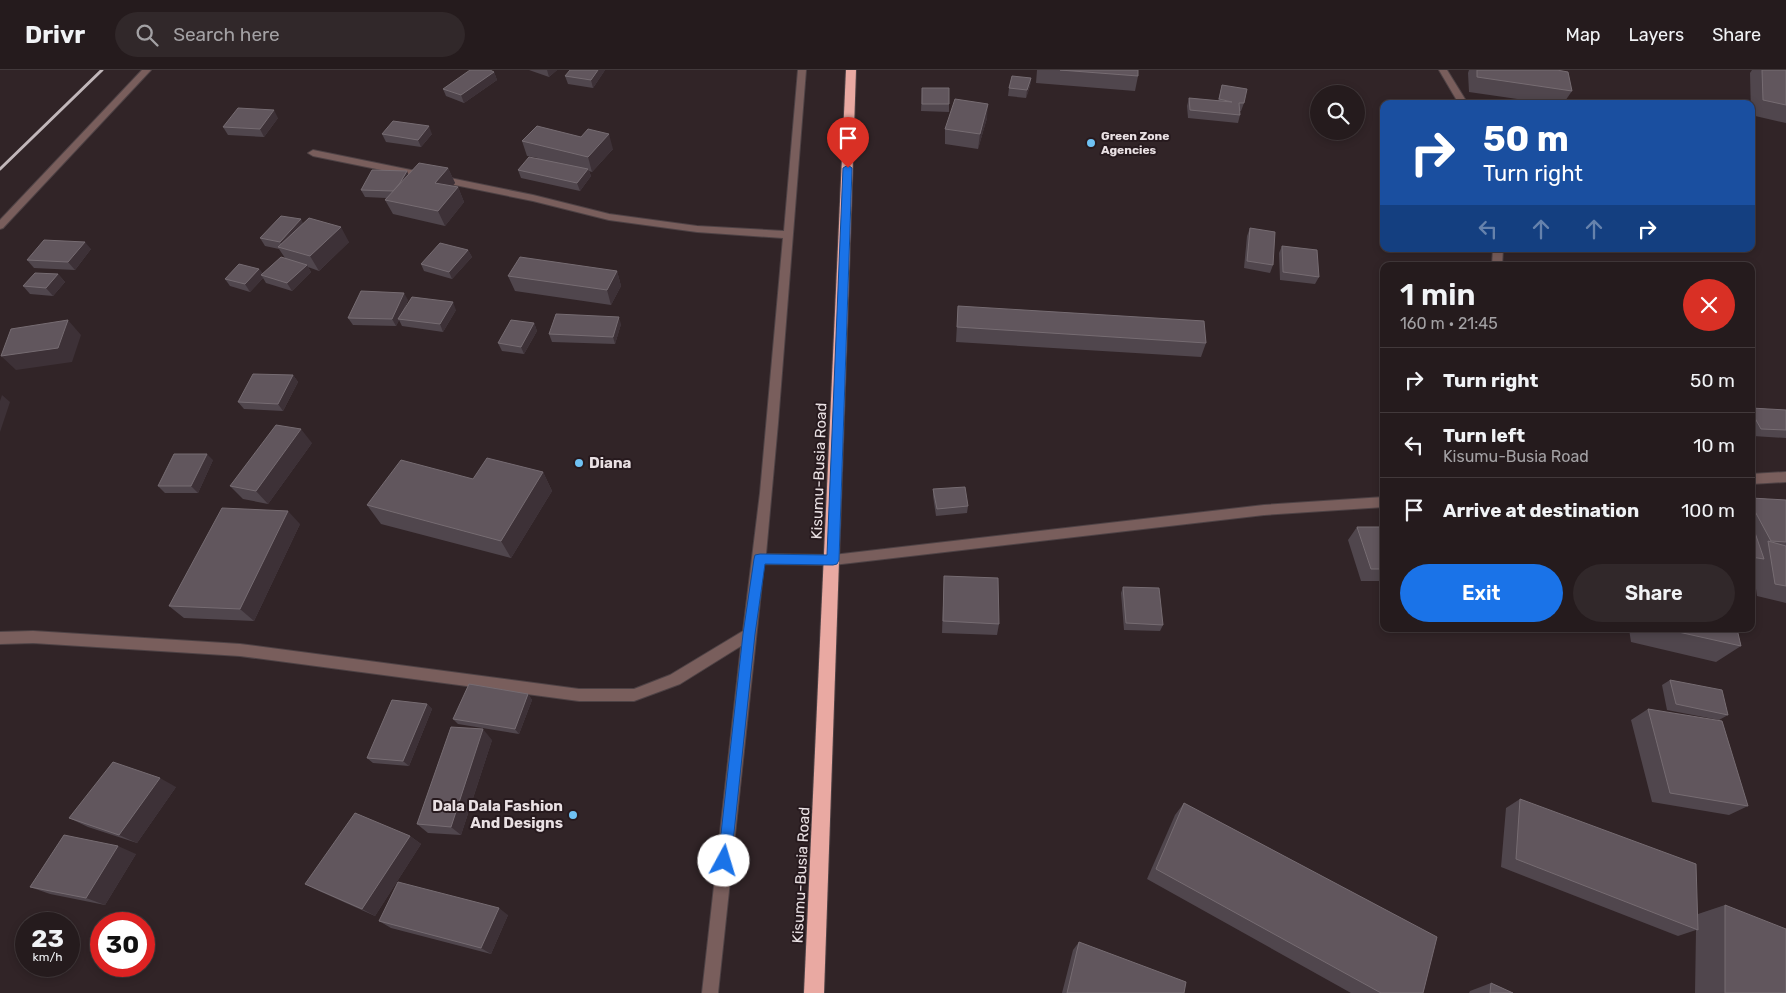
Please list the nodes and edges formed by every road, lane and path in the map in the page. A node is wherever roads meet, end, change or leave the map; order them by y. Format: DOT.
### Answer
graph roads {
  1 [pos="147,70"];
  2 [pos="802,70"];
  3 [pos="851,70"];
  4 [pos="1443,70"];
  5 [pos="1462,100"];
  6 [pos="313,153"];
  7 [pos="0,226"];
  8 [pos="788,235"];
  9 [pos="1786,477"];
  10 [pos="1755,478"];
  11 [pos="1380,502"];
  12 [pos="760,559"];
  13 [pos="833,560"];
  14 [pos="749,634"];
  15 [pos="0,638"];
  16 [pos="710,993"];
  17 [pos="814,993"];
  1 -- 7 [label="street"];
  2 -- 8 [label="street"];
  3 -- 13 [label="highway, Kisumu-Busia Road"];
  4 -- 5 [label="street"];
  6 -- 8 [label="street"];
  8 -- 12 [label="street"];
  9 -- 10 [label="street"];
  11 -- 13 [label="street"];
  12 -- 13 [label="street"];
  12 -- 14 [label="street"];
  13 -- 17 [label="highway, Kisumu-Busia Road"];
  14 -- 15 [label="street"];
  14 -- 16 [label="street"];
}
